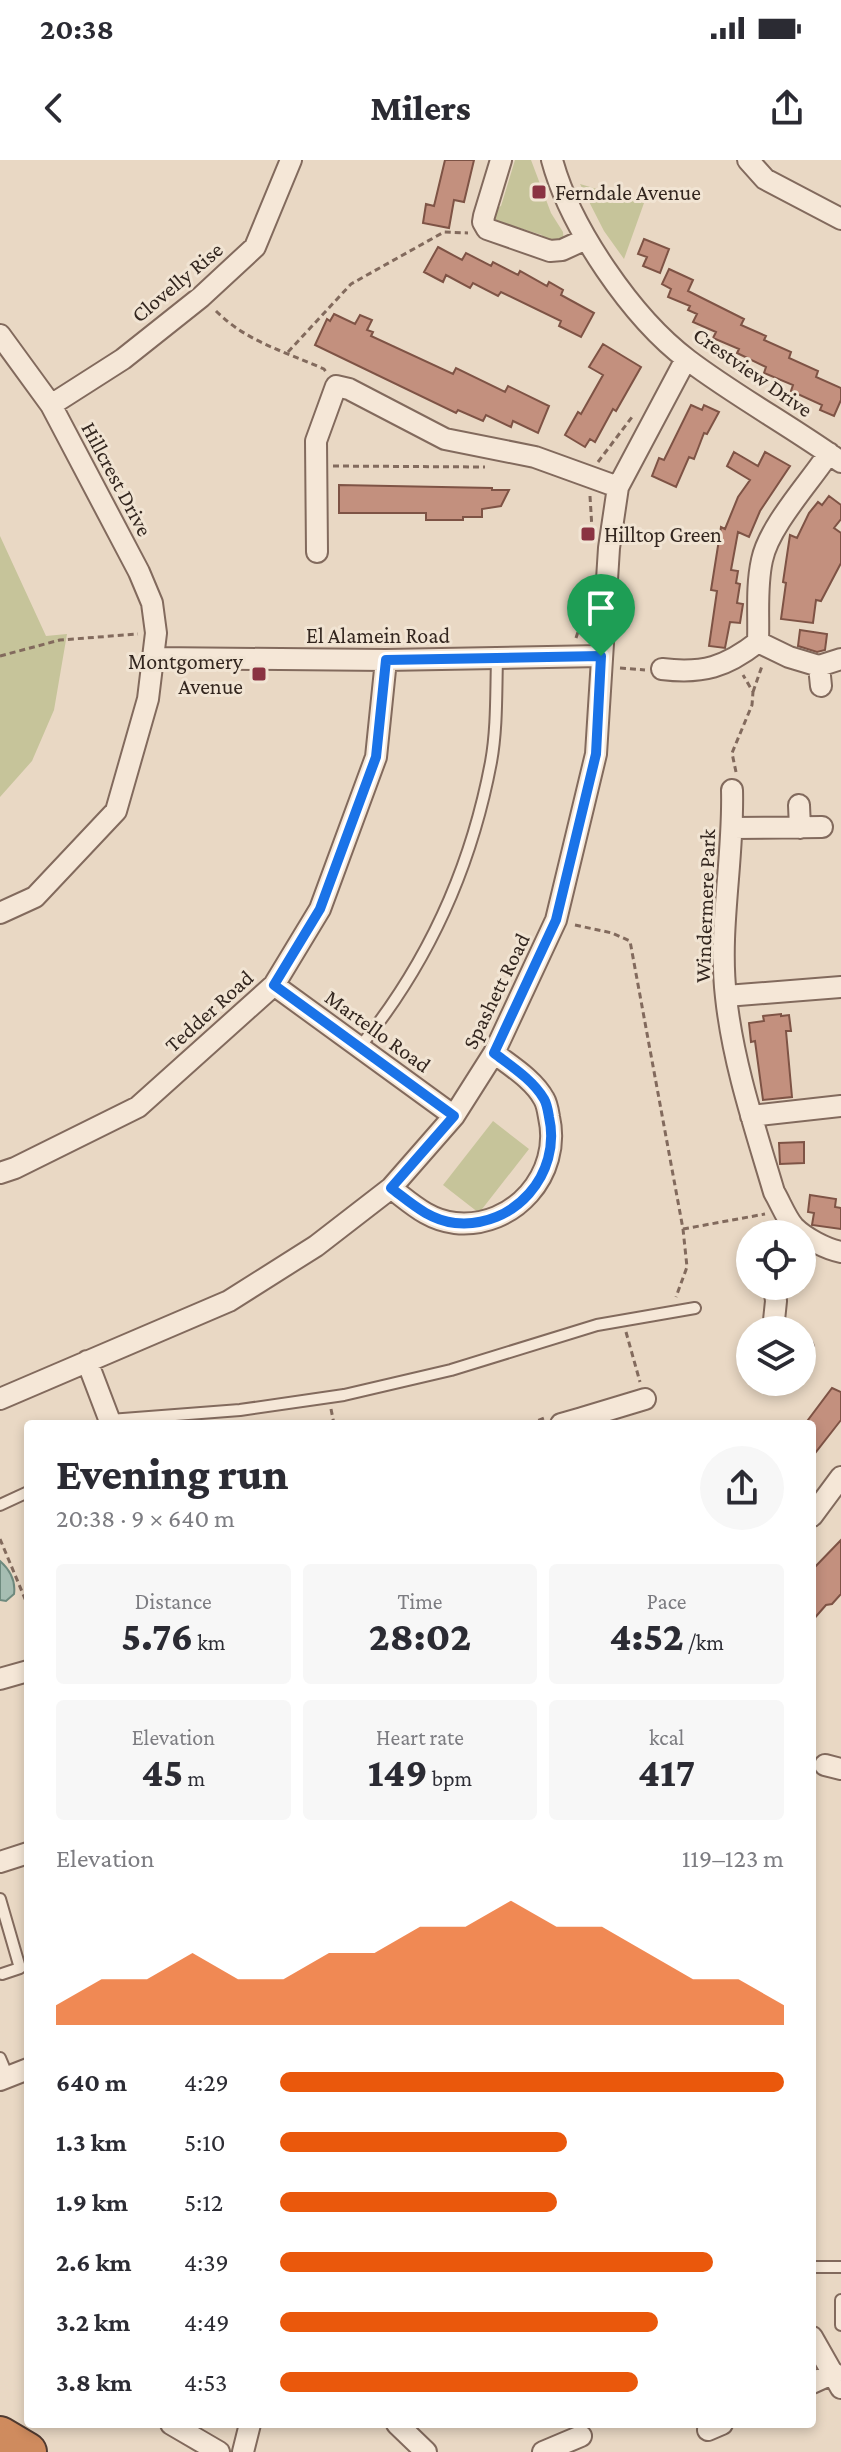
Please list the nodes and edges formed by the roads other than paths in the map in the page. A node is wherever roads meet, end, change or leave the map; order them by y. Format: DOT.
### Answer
graph roads {
  1 [pos="291,160"];
  2 [pos="501,160"];
  3 [pos="552,160"];
  4 [pos="748,160"];
  5 [pos="841,219"];
  6 [pos="586,239"];
  7 [pos="0,335"];
  8 [pos="686,359"];
  9 [pos="51,405"];
  10 [pos="835,457"];
  11 [pos="618,487"];
  12 [pos="317,552"];
  13 [pos="764,645"];
  14 [pos="154,658"];
  15 [pos="497,659"];
  16 [pos="841,659"];
  17 [pos="386,660"];
  18 [pos="601,662"];
  19 [pos="662,669"];
  20 [pos="732,790"];
  21 [pos="799,805"];
  22 [pos="822,827"];
  23 [pos="733,828"];
  24 [pos="800,828"];
  25 [pos="0,913"];
  26 [pos="274,985"];
  27 [pos="841,987"];
  28 [pos="726,996"];
  29 [pos="359,1048"];
  30 [pos="494,1053"];
  31 [pos="841,1106"];
  32 [pos="454,1116"];
  33 [pos="751,1116"];
  34 [pos="0,1173"];
  35 [pos="391,1188"];
  36 [pos="786,1220"];
  37 [pos="816,1242"];
  38 [pos="841,1252"];
  39 [pos="695,1308"];
  40 [pos="87,1361"];
  41 [pos="0,1399"];
  42 [pos="645,1399"];
  43 [pos="109,1420"];
  44 [pos="132,1420"];
  45 [pos="585,1420"];
  46 [pos="841,1477"];
  47 [pos="24,1494"];
  48 [pos="0,1505"];
  49 [pos="816,1511"];
  50 [pos="24,1672"];
  51 [pos="0,1679"];
  52 [pos="24,1854"];
  53 [pos="0,1862"];
  54 [pos="0,1899"];
  55 [pos="24,1966"];
  56 [pos="2,1974"];
  57 [pos="24,2069"];
  58 [pos="3,2072"];
  59 [pos="816,2267"];
  60 [pos="841,2267"];
  61 [pos="841,2300"];
  62 [pos="841,2325"];
  63 [pos="816,2344"];
  64 [pos="837,2381"];
  65 [pos="816,2383"];
  66 [pos="178,2428"];
  67 [pos="249,2428"];
  68 [pos="401,2428"];
  69 [pos="0,2436"];
  70 [pos="581,2436"];
  71 [pos="27,2452"];
  72 [pos="219,2452"];
  73 [pos="243,2452"];
  74 [pos="426,2452"];
  75 [pos="543,2452"];
  1 -- 9 [label="street, Clovelly Rise"];
  2 -- 6 [label="street"];
  3 -- 6 [label="street, Crestview Drive"];
  4 -- 5 [label="street"];
  6 -- 8 [label="street, Crestview Drive"];
  7 -- 9 [label="street, Hillcrest Drive"];
  8 -- 10 [label="street, Crestview Drive"];
  8 -- 11 [label="street, Spashett Road"];
  9 -- 14 [label="street, Hillcrest Drive"];
  10 -- 13 [label="street"];
  11 -- 12 [label="street"];
  11 -- 18 [label="street, Spashett Road"];
  13 -- 16 [label="street"];
  13 -- 19 [label="street"];
  14 -- 17 [label="street, El Alamein Road"];
  14 -- 25 [label="street"];
  15 -- 17 [label="street, El Alamein Road"];
  15 -- 18 [label="street, El Alamein Road"];
  15 -- 29 [label="lane"];
  17 -- 26 [label="street, Tedder Road"];
  18 -- 30 [label="street, Spashett Road"];
  20 -- 23 [label="street, Windermere Park"];
  21 -- 24 [label="street"];
  22 -- 24 [label="street"];
  23 -- 24 [label="street"];
  23 -- 28 [label="street, Windermere Park"];
  26 -- 29 [label="street, Martello Road"];
  26 -- 34 [label="street, Tedder Road"];
  27 -- 28 [label="street"];
  28 -- 33 [label="street, Windermere Park"];
  29 -- 32 [label="street, Martello Road"];
  30 -- 32 [label="street, Spashett Road"];
  30 -- 35 [label="street"];
  31 -- 33 [label="street"];
  32 -- 35 [label="street, Spashett Road"];
  33 -- 36 [label="street, Windermere Park"];
  35 -- 40 [label="street, Spashett Road"];
  37 -- 38 [label="street"];
  39 -- 44 [label="lane"];
  40 -- 41 [label="street, Spashett Road"];
  40 -- 43 [label="street"];
  42 -- 45 [label="street"];
  46 -- 49 [label="street"];
  47 -- 48 [label="lane"];
  50 -- 51 [label="street"];
  52 -- 53 [label="street"];
  54 -- 55 [label="lane"];
  55 -- 56 [label="lane"];
  57 -- 58 [label="street"];
  59 -- 60 [label="lane"];
  61 -- 62 [label="lane"];
  63 -- 64 [label="street"];
  64 -- 65 [label="street"];
  66 -- 72 [label="street"];
  67 -- 73 [label="street"];
  68 -- 74 [label="street"];
  69 -- 71 [label="highway"];
  70 -- 75 [label="street"];
}
